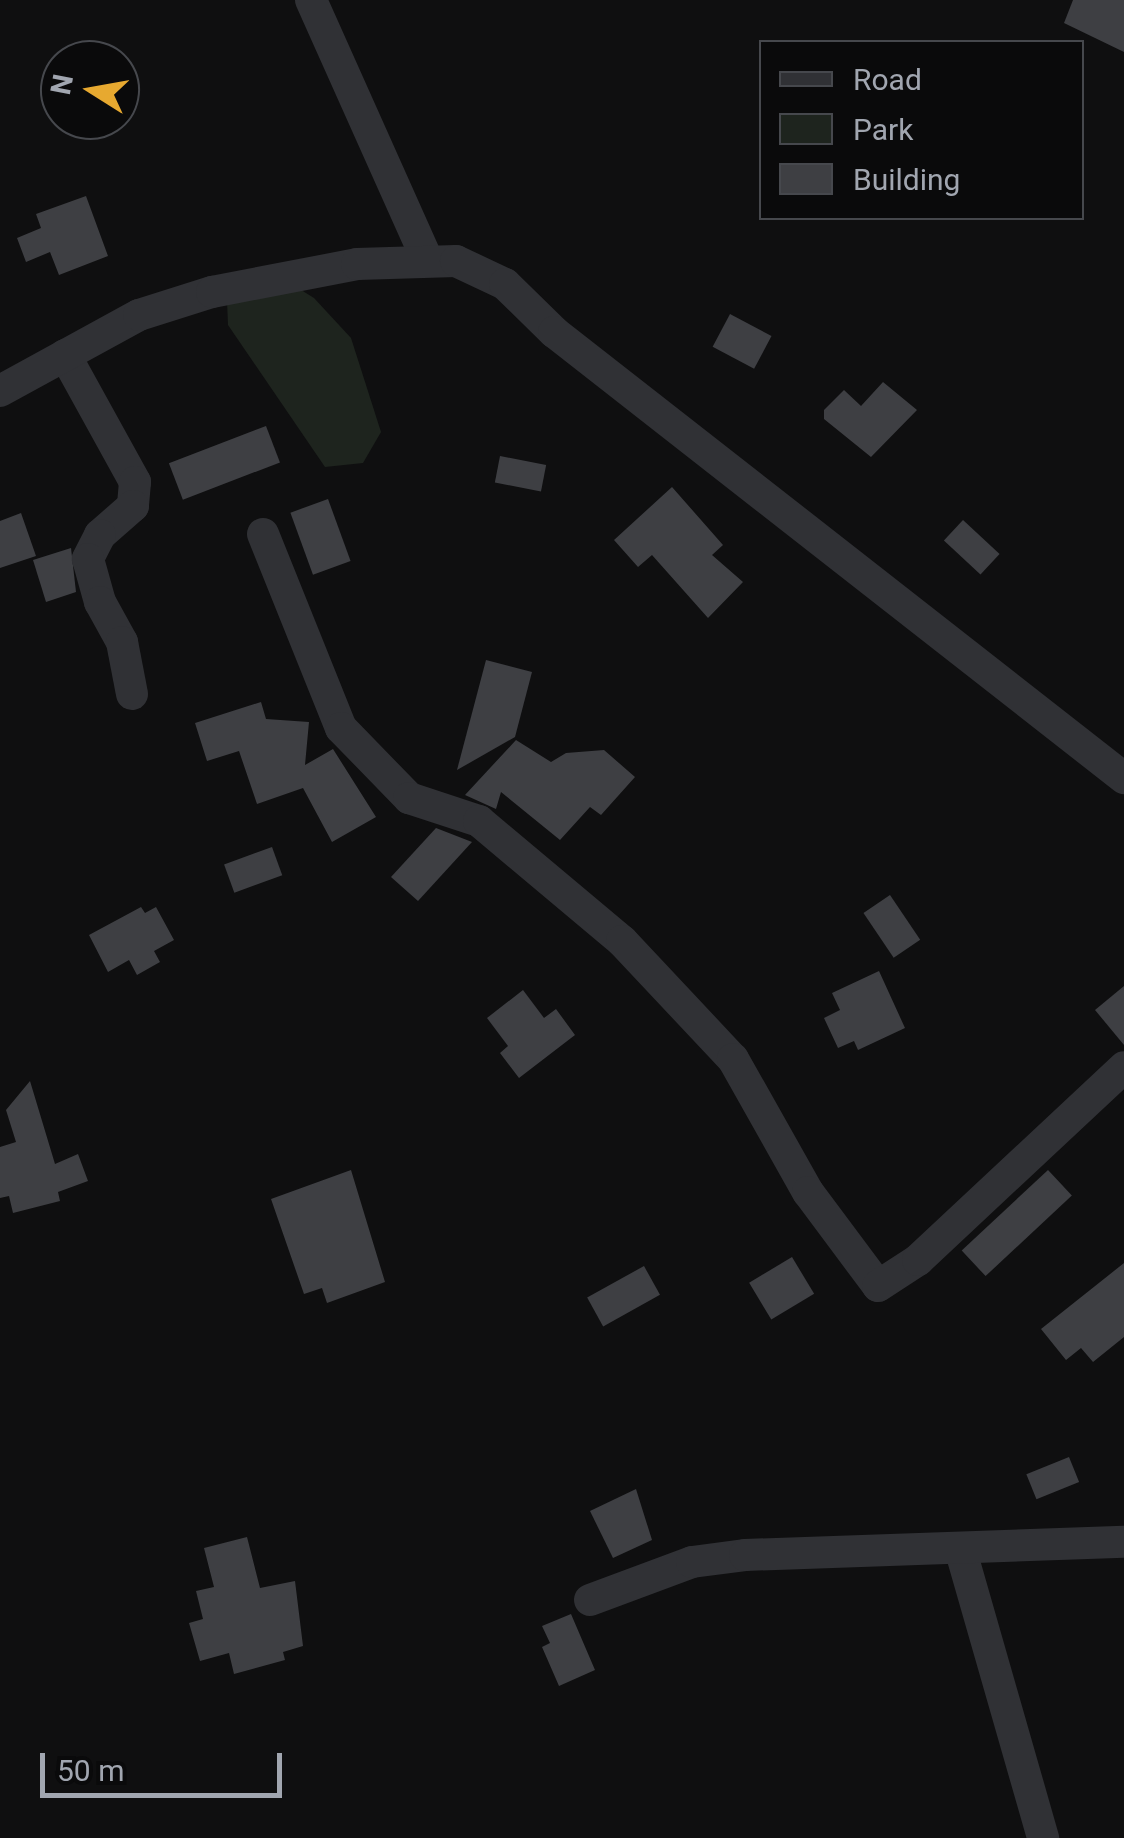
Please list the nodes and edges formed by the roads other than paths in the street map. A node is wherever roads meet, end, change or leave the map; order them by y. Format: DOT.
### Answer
graph roads {
  1 [pos="311,0"];
  2 [pos="427,259"];
  3 [pos="65,355"];
  4 [pos="0,391"];
  5 [pos="263,534"];
  6 [pos="132,694"];
  7 [pos="1124,778"];
  8 [pos="1124,1067"];
  9 [pos="1124,1542"];
  10 [pos="960,1548"];
  11 [pos="590,1600"];
  12 [pos="1043,1838"];
  1 -- 2 [label="street"];
  2 -- 3 [label="street"];
  2 -- 7 [label="street"];
  3 -- 4 [label="street"];
  3 -- 6 [label="street"];
  5 -- 8 [label="street"];
  9 -- 10 [label="street"];
  10 -- 11 [label="street"];
  10 -- 12 [label="street"];
}
